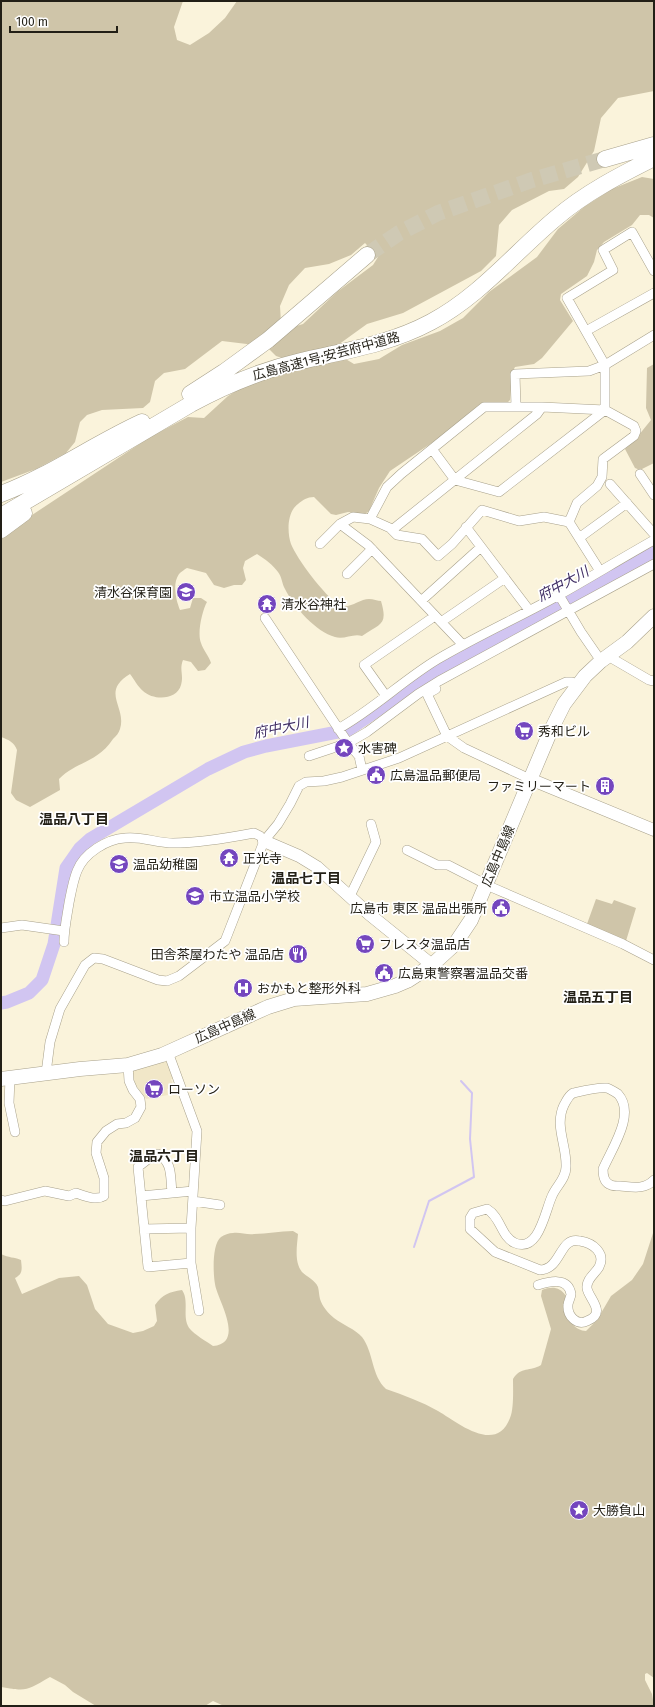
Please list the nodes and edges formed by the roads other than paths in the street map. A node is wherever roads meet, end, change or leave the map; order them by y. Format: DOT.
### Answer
graph roads {
  1 [pos="654,145"];
  2 [pos="654,158"];
  3 [pos="605,159"];
  4 [pos="367,255"];
  5 [pos="654,271"];
  6 [pos="654,293"];
  7 [pos="586,331"];
  8 [pos="654,335"];
  9 [pos="605,364"];
  10 [pos="516,407"];
  11 [pos="542,407"];
  12 [pos="605,410"];
  13 [pos="142,428"];
  14 [pos="432,449"];
  15 [pos="640,474"];
  16 [pos="455,480"];
  17 [pos="610,484"];
  18 [pos="1,494"];
  19 [pos="654,495"];
  20 [pos="627,503"];
  21 [pos="1,506"];
  22 [pos="1,516"];
  23 [pos="370,519"];
  24 [pos="569,522"];
  25 [pos="340,524"];
  26 [pos="466,527"];
  27 [pos="1,530"];
  28 [pos="392,530"];
  29 [pos="654,534"];
  30 [pos="579,538"];
  31 [pos="654,540"];
  32 [pos="320,544"];
  33 [pos="481,547"];
  34 [pos="372,549"];
  35 [pos="654,564"];
  36 [pos="600,571"];
  37 [pos="347,574"];
  38 [pos="505,578"];
  39 [pos="559,595"];
  40 [pos="421,601"];
  41 [pos="529,610"];
  42 [pos="569,610"];
  43 [pos="654,616"];
  44 [pos="265,618"];
  45 [pos="438,619"];
  46 [pos="463,645"];
  47 [pos="606,658"];
  48 [pos="451,674"];
  49 [pos="654,681"];
  50 [pos="578,685"];
  51 [pos="386,696"];
  52 [pos="338,728"];
  53 [pos="447,736"];
  54 [pos="348,743"];
  55 [pos="309,756"];
  56 [pos="362,770"];
  57 [pos="530,779"];
  58 [pos="371,824"];
  59 [pos="654,830"];
  60 [pos="264,841"];
  61 [pos="407,850"];
  62 [pos="486,885"];
  63 [pos="350,896"];
  64 [pos="1,928"];
  65 [pos="63,931"];
  66 [pos="64,942"];
  67 [pos="654,960"];
  68 [pos="432,965"];
  69 [pos="168,1052"];
  70 [pos="128,1065"];
  71 [pos="46,1073"];
  72 [pos="6,1079"];
  73 [pos="15,1132"];
  74 [pos="654,1180"];
  75 [pos="172,1192"];
  76 [pos="141,1196"];
  77 [pos="193,1196"];
  78 [pos="1,1200"];
  79 [pos="220,1204"];
  80 [pos="192,1228"];
  81 [pos="144,1229"];
  82 [pos="191,1263"];
  83 [pos="538,1285"];
  84 [pos="200,1311"];
  1 -- 3 [label="highway"];
  2 -- 13 [label="highway, 広島高速1号;安芸府中道路"];
  4 -- 13 [label="highway, 広島高速1号;安芸府中道路"];
  5 -- 7 [label="street"];
  6 -- 7 [label="street"];
  7 -- 9 [label="street"];
  8 -- 9 [label="street"];
  9 -- 10 [label="street"];
  9 -- 12 [label="street"];
  10 -- 11 [label="street"];
  10 -- 14 [label="street"];
  11 -- 12 [label="street"];
  11 -- 16 [label="street"];
  12 -- 16 [label="street"];
  12 -- 24 [label="street"];
  13 -- 18 [label="highway"];
  13 -- 21 [label="highway, 広島高速1号;安芸府中道路"];
  13 -- 22 [label="highway, 広島高速1号;安芸府中道路"];
  13 -- 27 [label="highway"];
  14 -- 16 [label="street"];
  14 -- 23 [label="street"];
  15 -- 19 [label="street"];
  16 -- 28 [label="street"];
  17 -- 20 [label="street"];
  20 -- 29 [label="street"];
  20 -- 30 [label="street"];
  23 -- 25 [label="street"];
  23 -- 28 [label="street"];
  24 -- 26 [label="street"];
  24 -- 30 [label="street"];
  25 -- 32 [label="street"];
  25 -- 34 [label="street"];
  26 -- 28 [label="street"];
  26 -- 33 [label="street"];
  30 -- 36 [label="street"];
  31 -- 36 [label="street"];
  33 -- 38 [label="street"];
  33 -- 40 [label="street"];
  34 -- 37 [label="street"];
  34 -- 40 [label="street"];
  35 -- 42 [label="street"];
  36 -- 39 [label="street"];
  38 -- 41 [label="street"];
  38 -- 45 [label="street"];
  39 -- 41 [label="street"];
  39 -- 42 [label="street"];
  40 -- 45 [label="street"];
  41 -- 46 [label="street"];
  42 -- 47 [label="street"];
  42 -- 48 [label="street"];
  43 -- 47 [label="main road, 広島中島線"];
  44 -- 52 [label="street"];
  45 -- 46 [label="street"];
  45 -- 51 [label="street"];
  46 -- 51 [label="street"];
  47 -- 49 [label="street"];
  47 -- 50 [label="main road, 広島中島線"];
  48 -- 53 [label="street"];
  48 -- 54 [label="street"];
  50 -- 53 [label="street"];
  50 -- 57 [label="main road, 広島中島線"];
  51 -- 52 [label="street"];
  52 -- 54 [label="street"];
  53 -- 56 [label="street"];
  53 -- 57 [label="street"];
  54 -- 55 [label="street"];
  54 -- 56 [label="street"];
  56 -- 60 [label="street"];
  57 -- 59 [label="street"];
  57 -- 62 [label="main road, 広島中島線"];
  58 -- 63 [label="street"];
  60 -- 63 [label="street"];
  60 -- 65 [label="street"];
  60 -- 71 [label="street"];
  61 -- 62 [label="street"];
  62 -- 67 [label="street"];
  62 -- 68 [label="main road, 広島中島線"];
  63 -- 68 [label="street"];
  64 -- 65 [label="street"];
  65 -- 66 [label="street"];
  68 -- 69 [label="main road, 広島中島線"];
  69 -- 70 [label="main road, 広島中島線"];
  69 -- 77 [label="street"];
  70 -- 71 [label="main road, 広島中島線"];
  70 -- 78 [label="street"];
  71 -- 72 [label="main road, 広島中島線"];
  72 -- 73 [label="street"];
  74 -- 83 [label="street"];
  75 -- 76 [label="street"];
  75 -- 76 [label="street"];
  75 -- 77 [label="street"];
  76 -- 81 [label="street"];
  77 -- 79 [label="street"];
  77 -- 80 [label="street"];
  80 -- 81 [label="street"];
  80 -- 82 [label="street"];
  81 -- 82 [label="street"];
  82 -- 84 [label="street"];
}
